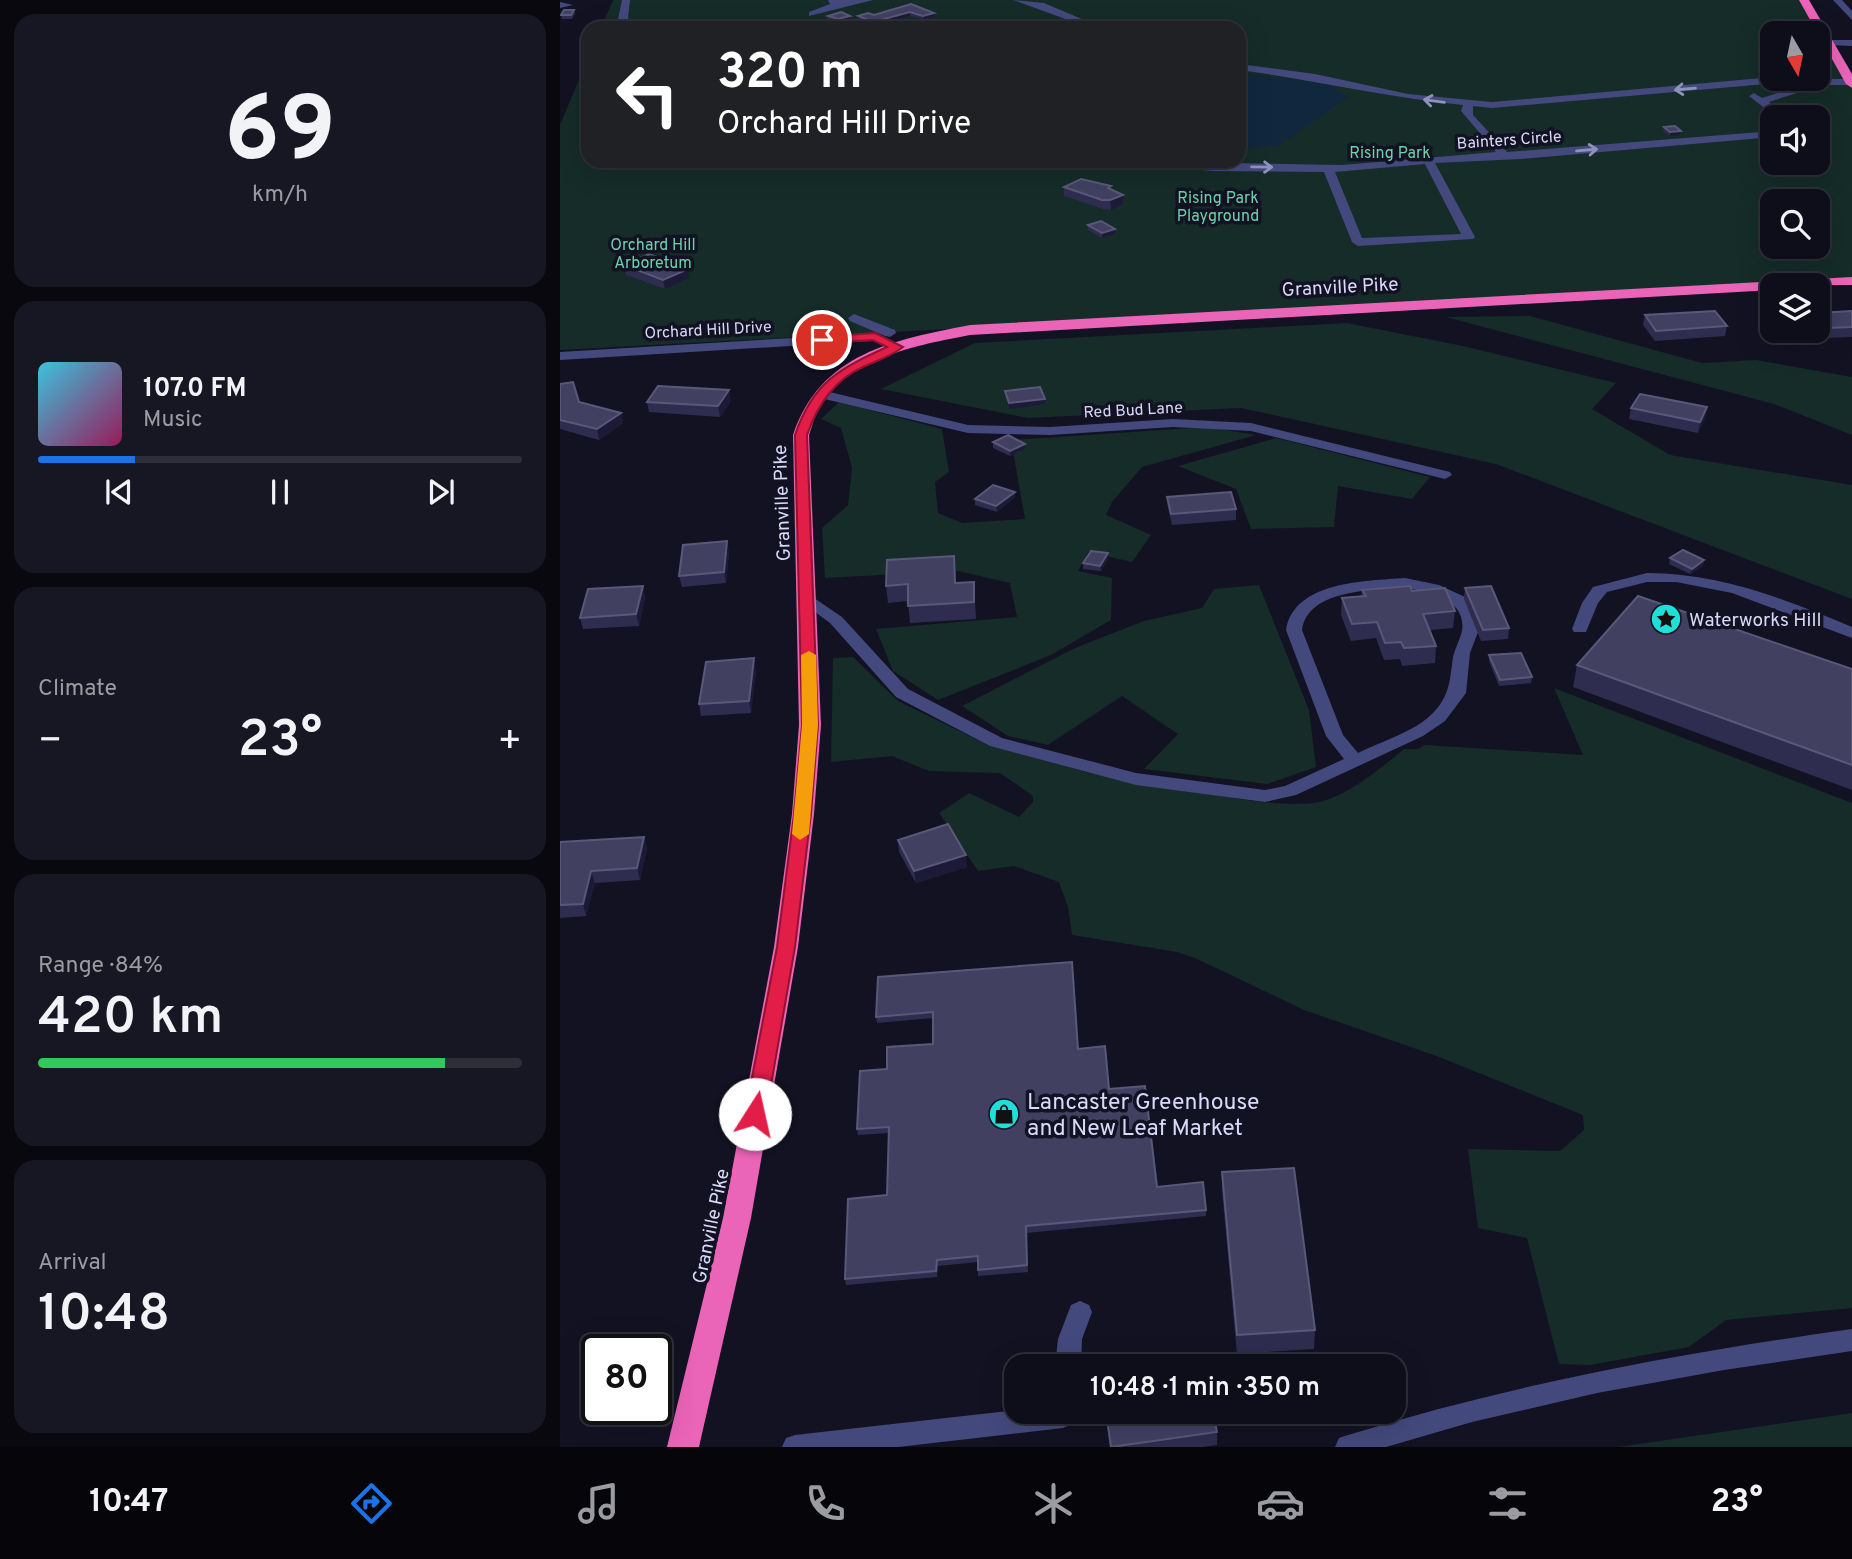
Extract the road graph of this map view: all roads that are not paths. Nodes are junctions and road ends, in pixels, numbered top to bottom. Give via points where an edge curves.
1 (626, 0) edge
2 (870, 0) edge
3 (1017, 0) edge
4 (1804, 0) edge
5 (1837, 0) edge
6 (836, 2) edge
7 (812, 14) dead end
8 (1852, 17) edge
9 (625, 21) edge
10 (1081, 21) edge
11 (1816, 21) edge
12 (1830, 43) edge
13 (1852, 43) edge
14 (1830, 45) edge
15 (1246, 66) edge
16 (1844, 69) junction
17 (1830, 72) edge
18 (1760, 82) edge
19 (1851, 83) edge
20 (1735, 85) junction
21 (1762, 102) junction
22 (1468, 105) junction
23 (1766, 105) edge
24 (1760, 135) edge
25 (1504, 155) junction
26 (1429, 160) junction
27 (1246, 166) edge
28 (1329, 168) junction
29 (1852, 281) edge
30 (1830, 282) edge
31 (1760, 287) edge
32 (855, 318) dead end
33 (903, 345) junction
34 (560, 356) edge
35 (821, 394) junction
36 (1445, 475) dead end
37 (808, 601) junction
38 (1580, 629) dead end
39 (1852, 633) edge
40 (1354, 761) junction
41 (1080, 1312) dead end
42 (1852, 1340) edge
43 (1069, 1354) edge
44 (1004, 1423) edge
45 (683, 1447) edge
46 (795, 1447) edge
47 (1348, 1447) edge

1 - 9 street
2 - 6 street
3 - 10 street
4 - 11 highway
5 - 8 street
6 - 7 street
12 - 13 street
14 - 16 highway
22 -> 15 street, Bainters Circle
16 - 17 street
16 - 19 highway
18 - 20 street, Bainters Circle
19 - 21 street via 1821,82
20 - 21 street
20 -> 22 street, Bainters Circle
21 - 23 street
22 - 25 street via 1468,116
25 -> 24 street, Bainters Circle
25 - 26 street, Bainters Circle
26 - 28 street, Bainters Circle
26 - 28 street via 1469,237 1358,242
27 -> 28 street, Bainters Circle
29 - 30 highway
31 - 33 highway, Granville Pike via 997,328
32 - 33 street
33 - 34 street, Orchard Hill Drive via 875,337
33 - 35 highway, Granville Pike via 850,368
35 - 36 street, Red Bud Lane via 968,429 1050,431 1173,423 1251,428
35 - 37 highway, Granville Pike via 801,435
37 - 40 street via 832,614 901,693 996,742 1136,779 1265,796 1290,791
37 - 45 highway, Granville Pike via 810,725 786,947 737,1218
38 - 39 street via 1601,588 1661,577 1742,591
40 - 40 street via 1335,736 1294,630 1296,617 1332,592 1375,585 1433,588 1459,600 1470,617 1457,693 1439,717 1417,732
41 - 43 street
42 - 47 street via 1724,1357 1569,1387 1433,1419
44 - 46 street

